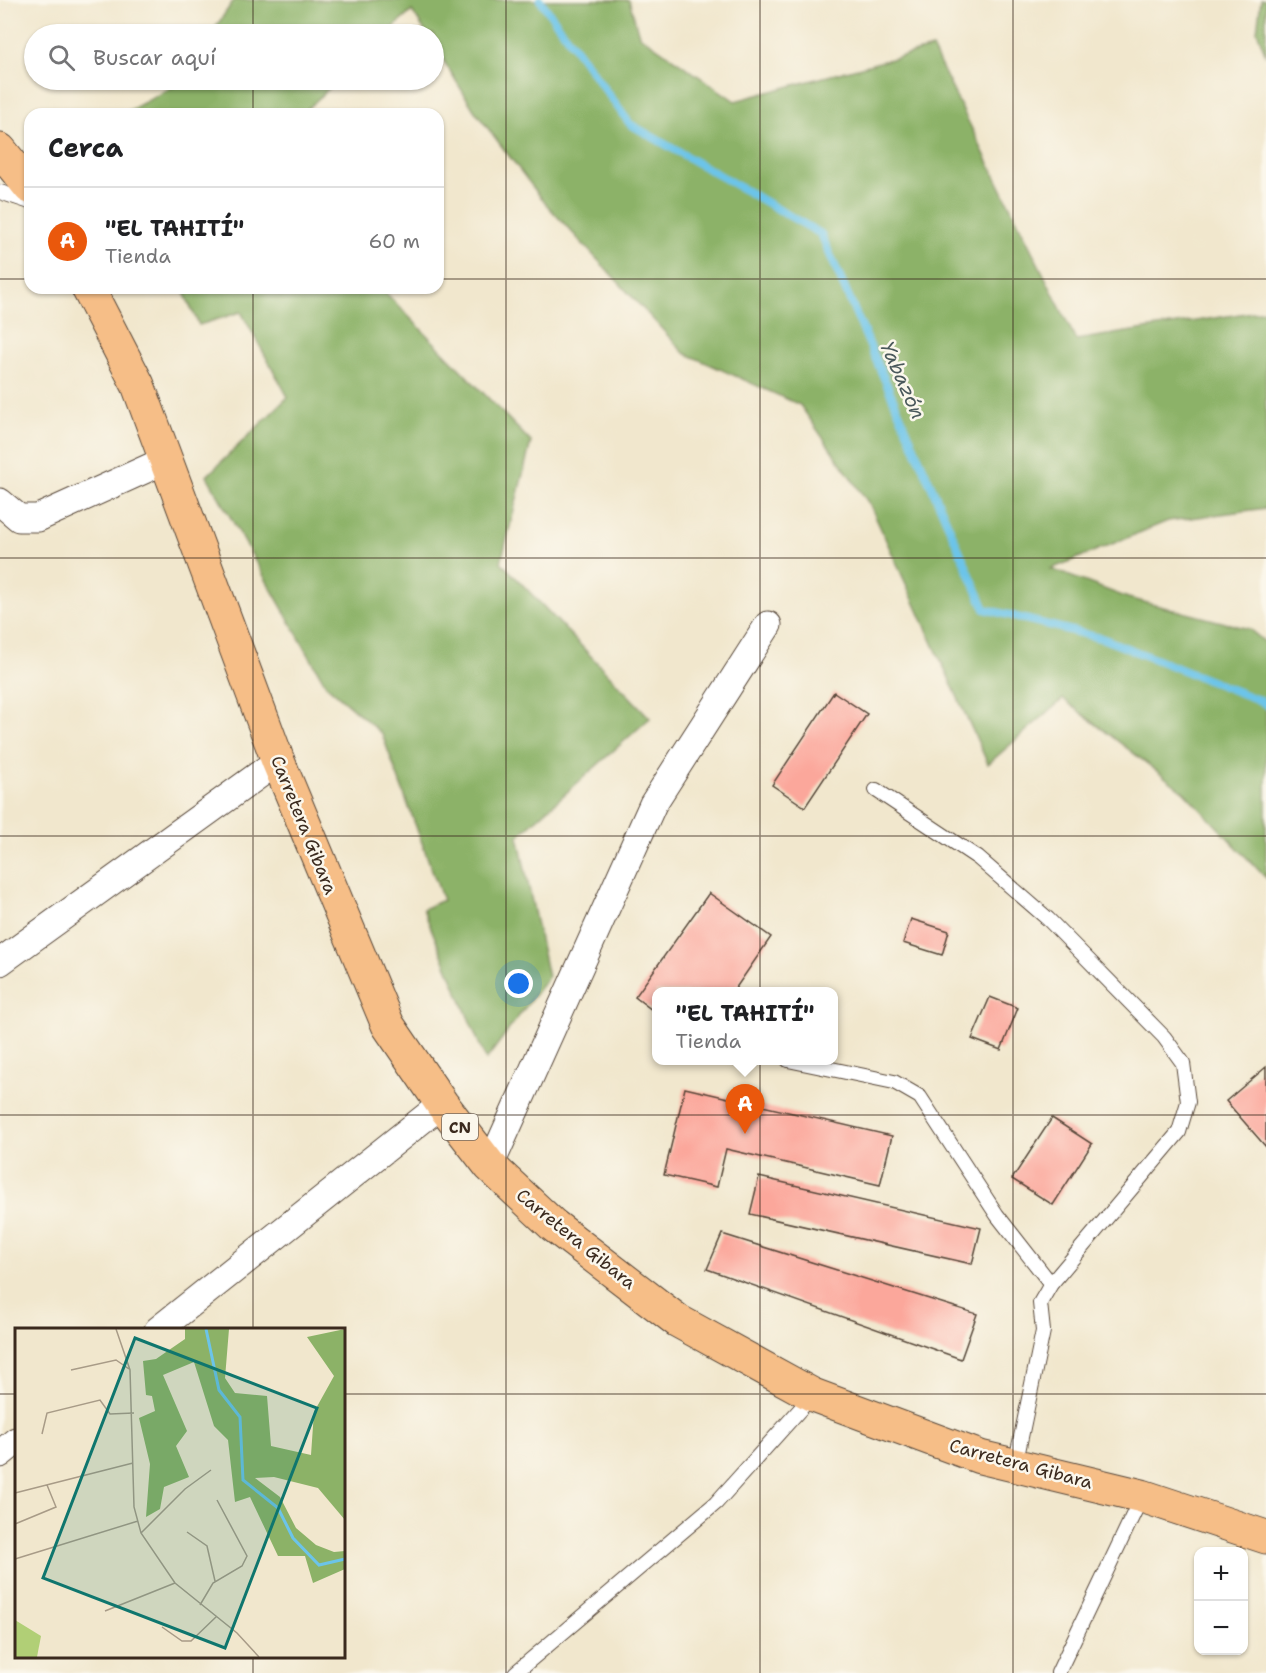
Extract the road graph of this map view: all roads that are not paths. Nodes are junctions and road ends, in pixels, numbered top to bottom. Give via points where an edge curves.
1 (0, 150) edge
2 (24, 180) edge
3 (0, 192) edge
4 (24, 200) edge
5 (91, 294) edge
6 (166, 460) junction
7 (0, 502) edge
8 (768, 625) dead end
9 (278, 761) junction
10 (876, 790) dead end
11 (0, 962) edge
12 (812, 1065) edge
13 (442, 1104) junction
14 (490, 1166) junction
15 (1051, 1284) junction
16 (159, 1328) edge
17 (813, 1395) junction
18 (15, 1442) edge
19 (0, 1454) edge
20 (1015, 1466) junction
21 (1143, 1496) junction
22 (1266, 1537) edge
23 (515, 1673) edge
24 (1058, 1673) edge

1 - 2 main road
3 - 4 lane
5 - 6 main road, Carretera Gibara / CN via 138,385
6 - 7 street via 38,518 19,518
6 - 9 main road, Carretera Gibara / CN
8 - 14 street via 653,804
9 - 11 street
9 - 13 main road, Carretera Gibara / CN via 388,1025
10 - 15 lane via 978,858 1048,919 1164,1037 1183,1063 1188,1102 1179,1132
12 - 15 lane via 894,1082 920,1097 997,1215
13 - 14 main road, Carretera Gibara / CN
13 - 16 street
14 - 17 main road, Carretera Gibara / CN via 553,1225 678,1321
15 - 20 lane via 1040,1303 1043,1331
17 - 20 main road, Carretera Gibara / CN via 980,1457
17 - 23 lane via 716,1503
18 - 19 street
20 - 21 main road, Carretera Gibara / CN
21 - 22 main road, Carretera Gibara / CN
21 - 24 lane

